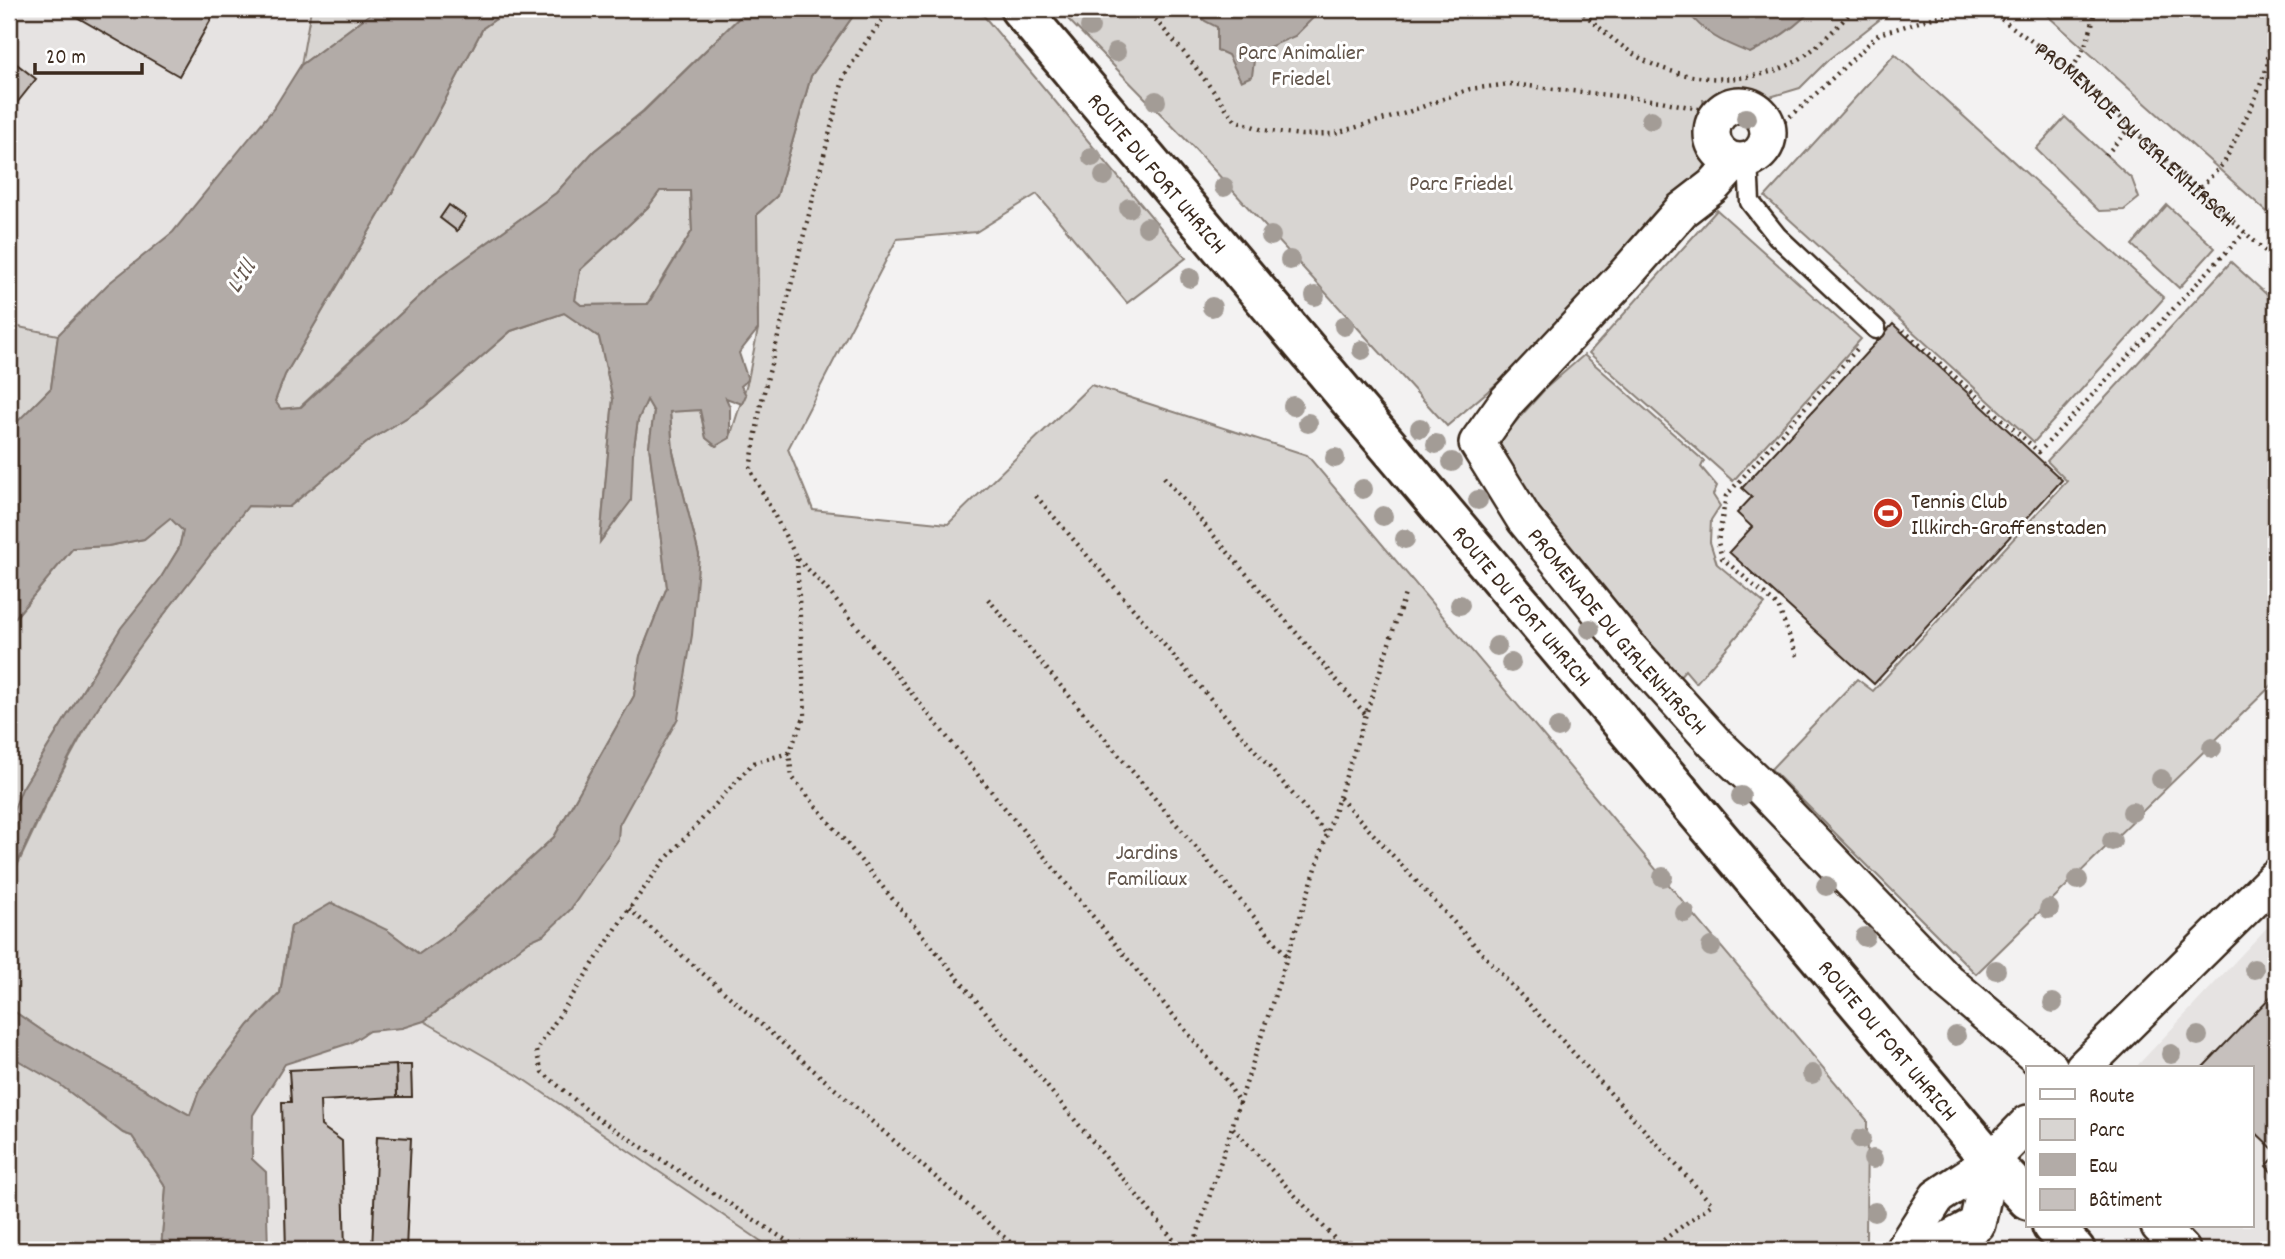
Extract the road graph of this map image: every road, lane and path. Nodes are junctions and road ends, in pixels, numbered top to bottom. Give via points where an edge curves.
1 (890, 9) edge
2 (1020, 9) edge
3 (1146, 9) edge
4 (1579, 9) edge
5 (1854, 9) edge
6 (1955, 9) edge
7 (2095, 9) edge
8 (2274, 9) edge
9 (1990, 11) dead end
10 (2071, 69) junction
11 (1717, 117) junction
12 (2130, 127) junction
13 (1769, 134) junction
14 (2106, 155) dead end
15 (1741, 161) junction
16 (2201, 187) dead end
17 (2245, 232) junction
18 (2276, 261) edge
19 (1876, 329) junction
20 (1164, 477) dead end
21 (1036, 496) dead end
22 (797, 558) junction
23 (1406, 592) dead end
24 (988, 599) dead end
25 (1797, 656) dead end
26 (1366, 715) junction
27 (789, 752) junction
28 (1339, 797) junction
29 (1327, 835) junction
30 (2276, 877) edge
31 (629, 909) junction
32 (1287, 956) junction
33 (2048, 1066) edge
34 (2085, 1066) edge
35 (1240, 1104) junction
36 (2026, 1125) edge
37 (1232, 1127) junction
38 (1992, 1161) junction
39 (2026, 1198) edge
40 (2054, 1228) edge
41 (2161, 1228) edge
42 (801, 1250) edge
43 (1019, 1250) edge
44 (1182, 1250) edge
45 (1192, 1250) edge
46 (1345, 1250) edge
47 (1650, 1250) edge
48 (1903, 1250) edge
49 (1929, 1250) edge
50 (2075, 1250) edge
51 (2182, 1250) edge

1 - 22 path via 845,76 761,404 750,469
2 - 38 main road, ROUTE DU FORT UHRICH
3 - 11 path via 1236,120 1263,130 1332,134 1469,89 1510,84 1661,101
4 - 5 path via 1656,66 1713,78 1756,77 1791,65
6 - 13 path via 1879,34
7 - 10 path via 2092,29
8 - 16 path via 2267,67 2255,99 2224,163
9 - 10 path, PROMENADE DU GIRLENHIRSCH
10 - 12 path, PROMENADE DU GIRLENHIRSCH
11 - 13 street via 1726,108 1749,107 1766,122
11 - 15 street via 1712,127 1716,149 1724,158
12 - 14 path
12 - 17 path, PROMENADE DU GIRLENHIRSCH
13 - 15 street, PROMENADE DU GIRLENHIRSCH via 1758,155
15 - 19 lane via 1750,202 1777,236
15 - 33 street, PROMENADE DU GIRLENHIRSCH via 1682,210 1507,401 1477,443 1524,519 1714,743 1948,982
17 - 18 path, PROMENADE DU GIRLENHIRSCH
17 - 19 path via 2039,452 1888,317
19 - 25 path via 1726,496 1718,542 1723,558 1777,606
20 - 26 path
21 - 29 path
22 - 27 path via 805,715
22 - 35 path via 1209,1059
23 - 26 path
24 - 32 path
26 - 28 path
27 - 31 path via 753,763 664,862
27 - 44 path via 792,777
28 - 29 path
28 - 47 path via 1712,1204
29 - 32 path
30 - 34 street
31 - 42 path via 536,1051 542,1072 594,1116
31 - 43 path
32 - 35 path
35 - 37 path
36 - 38 street
37 - 45 path
37 - 46 path
38 - 39 main road, ROUTE DU FORT UHRICH
38 - 48 street via 1937,1197
38 - 49 street via 1977,1224
40 - 50 main road
41 - 51 street

